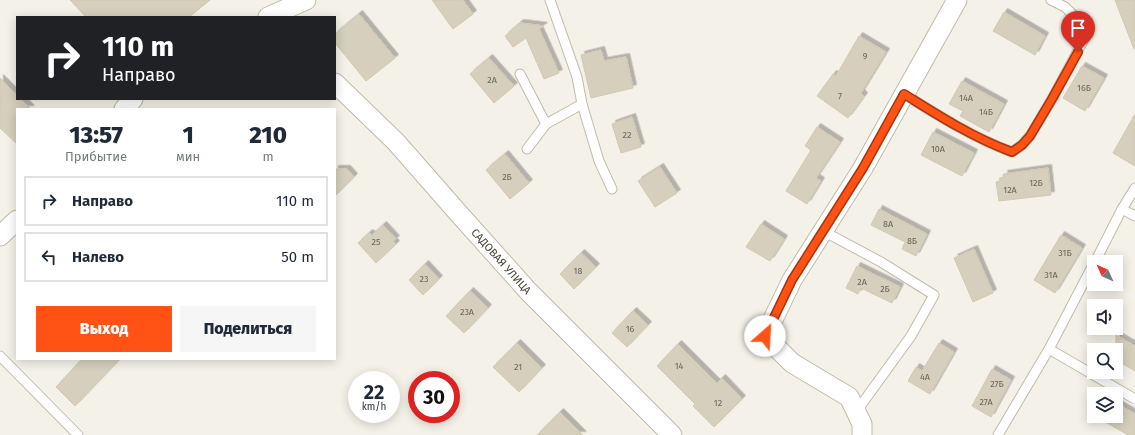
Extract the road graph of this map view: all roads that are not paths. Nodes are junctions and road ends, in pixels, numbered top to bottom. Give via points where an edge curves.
1 (550, 0) edge
2 (957, 0) edge
3 (1051, 0) edge
4 (303, 1) edge
5 (273, 16) edge
6 (520, 74) dead end
7 (336, 84) edge
8 (904, 94) junction
9 (582, 104) junction
10 (546, 124) junction
11 (527, 149) dead end
12 (1135, 188) edge
13 (612, 189) dead end
14 (1122, 209) junction
15 (1135, 216) edge
16 (10, 223) edge
17 (823, 231) junction
18 (0, 236) edge
19 (1098, 255) edge
20 (1087, 276) edge
21 (1050, 349) junction
22 (0, 356) edge
23 (1135, 399) edge
24 (856, 412) junction
25 (78, 435) edge
26 (672, 435) edge
27 (862, 435) edge
28 (998, 435) edge

1 - 9 lane via 577,77
2 - 8 street
3 - 8 lane via 1065,7 1089,30 1030,136 1012,152 952,124
4 - 5 street
6 - 10 lane
7 - 26 street, САДОВАЯ УЛИЦА via 396,142 529,292
8 - 17 street via 863,168
9 - 10 lane
9 - 13 lane via 599,161
10 - 11 lane
12 - 14 lane
14 - 15 lane
14 - 19 lane
16 - 18 street
17 - 24 street via 792,280 765,336 792,363 849,396
17 - 24 lane via 881,262 934,295 911,336
20 - 21 lane
21 - 23 lane
21 - 28 lane
22 - 25 lane
24 - 27 street via 862,424

